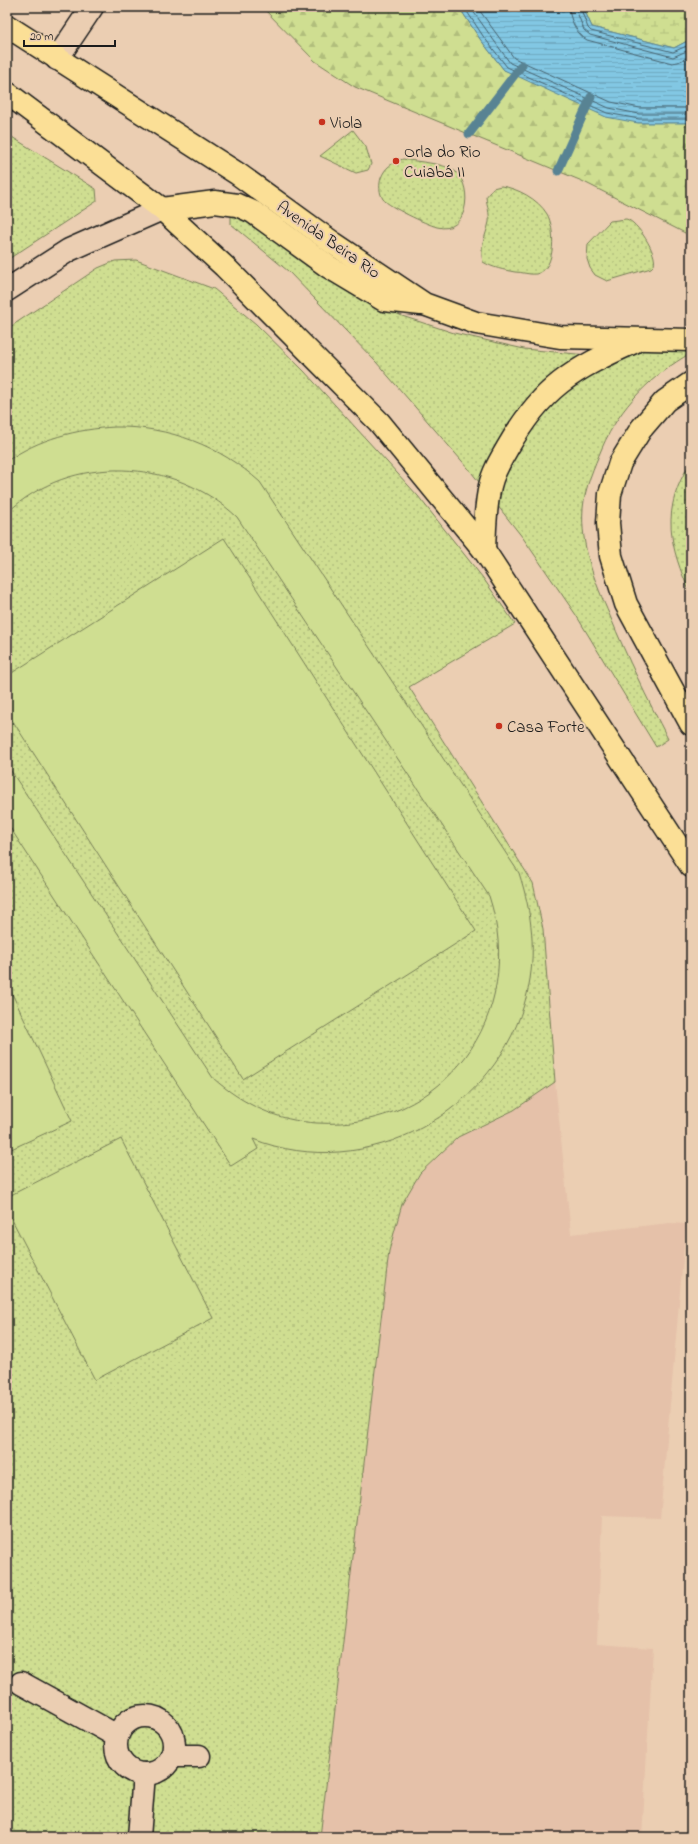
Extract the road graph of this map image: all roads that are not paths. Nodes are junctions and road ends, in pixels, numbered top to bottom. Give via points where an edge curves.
1 (92, 7) edge
2 (7, 26) edge
3 (57, 59) junction
4 (7, 93) edge
5 (162, 209) junction
6 (7, 290) edge
7 (424, 304) junction
8 (638, 340) junction
9 (691, 340) edge
10 (691, 383) edge
11 (484, 550) junction
12 (691, 724) edge
13 (691, 866) edge
14 (21, 1683) dead end
15 (117, 1736) junction
16 (172, 1756) junction
17 (199, 1756) dead end
18 (144, 1774) junction
19 (139, 1837) edge

1 - 3 street
2 - 3 main road, Avenida Beira Rio
3 - 7 main road, Avenida Beira Rio via 238,174 333,243
4 - 5 main road
5 - 6 street via 69,250
5 - 7 main road via 215,202 237,205 253,212 329,267 384,300
5 - 11 main road via 224,266 379,422
7 - 8 main road, Avenida Beira Rio via 476,323 560,337
8 - 9 main road, Avenida Beira Rio
8 - 11 main road via 593,360 570,375 546,394 527,417 490,484
10 - 12 main road via 665,401 641,429 620,463 610,494 608,522 611,556 626,604
11 - 13 main road
14 - 15 street
15 - 16 street via 121,1727 136,1716 155,1717 170,1729 174,1737
15 - 18 street via 117,1756 130,1770
16 - 17 street
16 - 18 street via 160,1770
18 - 19 street

